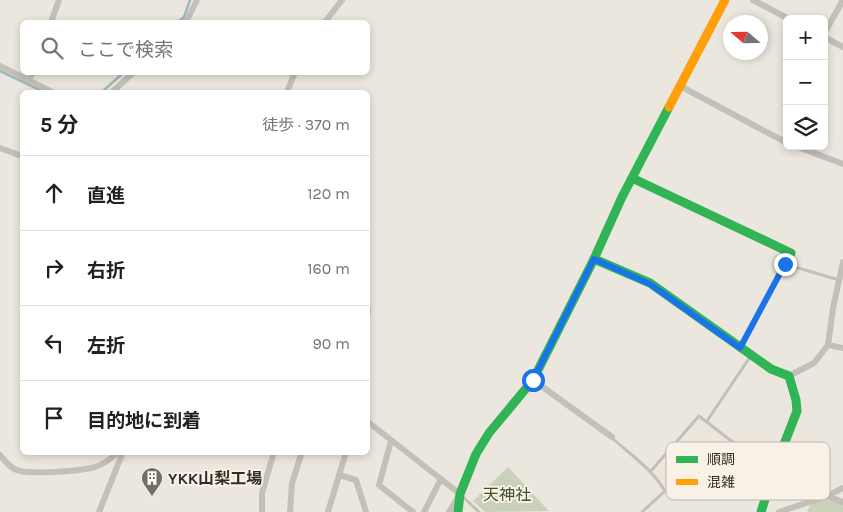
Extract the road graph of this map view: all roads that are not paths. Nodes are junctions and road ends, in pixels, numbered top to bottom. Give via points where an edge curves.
1 (59, 0) edge
2 (197, 0) edge
3 (342, 0) edge
4 (725, 0) edge
5 (753, 0) edge
6 (843, 0) edge
7 (783, 16) edge
8 (51, 20) edge
9 (187, 20) edge
10 (327, 20) edge
11 (828, 28) edge
12 (828, 38) edge
13 (843, 47) edge
14 (0, 66) edge
15 (31, 75) edge
16 (131, 75) edge
17 (294, 75) edge
18 (29, 81) junction
19 (680, 86) junction
20 (48, 90) edge
21 (114, 90) edge
22 (288, 90) edge
23 (783, 141) edge
24 (0, 148) edge
25 (806, 150) edge
26 (20, 155) edge
27 (843, 164) edge
28 (632, 178) junction
29 (790, 253) joint
30 (594, 259) junction
31 (843, 262) edge
32 (785, 264) junction
33 (839, 280) junction
34 (828, 345) junction
35 (740, 348) junction
36 (843, 348) edge
37 (751, 356) junction
38 (789, 376) junction
39 (533, 380) junction
40 (707, 421) junction
41 (370, 424) edge
42 (612, 438) joint
43 (391, 441) junction
44 (676, 442) edge
45 (734, 442) edge
46 (785, 442) edge
47 (666, 454) edge
48 (0, 455) edge
49 (115, 455) edge
50 (122, 455) edge
51 (273, 455) edge
52 (301, 455) edge
53 (345, 455) edge
54 (650, 472) junction
55 (339, 475) junction
56 (442, 479) junction
57 (843, 488) edge
58 (460, 494) junction
59 (830, 494) edge
60 (830, 497) edge
61 (765, 500) edge
62 (815, 500) edge
63 (843, 502) edge
64 (100, 512) edge
65 (262, 512) edge
66 (290, 512) edge
67 (328, 512) edge
68 (366, 512) edge
69 (413, 512) edge
70 (424, 512) edge
71 (449, 512) edge
72 (458, 512) edge
73 (479, 512) edge
74 (642, 512) edge
75 (761, 512) edge
76 (779, 512) edge

1 - 8 street
2 - 9 street
3 - 10 street
4 - 19 street
5 - 7 street
6 - 11 street
12 - 13 street
14 - 18 street
15 - 18 street
16 - 21 street
17 - 22 street
18 - 20 street
19 - 23 street
19 - 28 street
24 - 26 street
25 - 27 street
28 - 29 street
28 - 30 street
29 - 32 lane
30 - 35 street via 650,284
30 - 39 street
31 - 33 street
32 - 33 lane
32 - 35 lane
33 - 34 street
34 - 36 street
34 - 38 street via 814,363
35 - 37 street
37 - 38 street via 770,369
37 - 40 lane
38 - 46 street via 797,411
39 - 42 street
39 - 58 street via 489,433 476,454
40 - 44 lane via 699,416
40 - 45 lane
41 - 43 street
42 - 54 lane
43 - 56 street
43 - 69 street via 378,485
47 - 54 lane
48 - 49 street via 11,467 31,472 95,467
50 - 64 street
51 - 65 street via 262,493
52 - 66 street via 292,483
53 - 55 street
54 - 74 lane via 666,491
55 - 67 street
55 - 68 street via 356,480
56 - 58 street
56 - 70 street
57 - 59 street
58 - 71 street
58 - 72 street
58 - 73 lane
60 - 63 street
61 - 75 street
62 - 76 street

